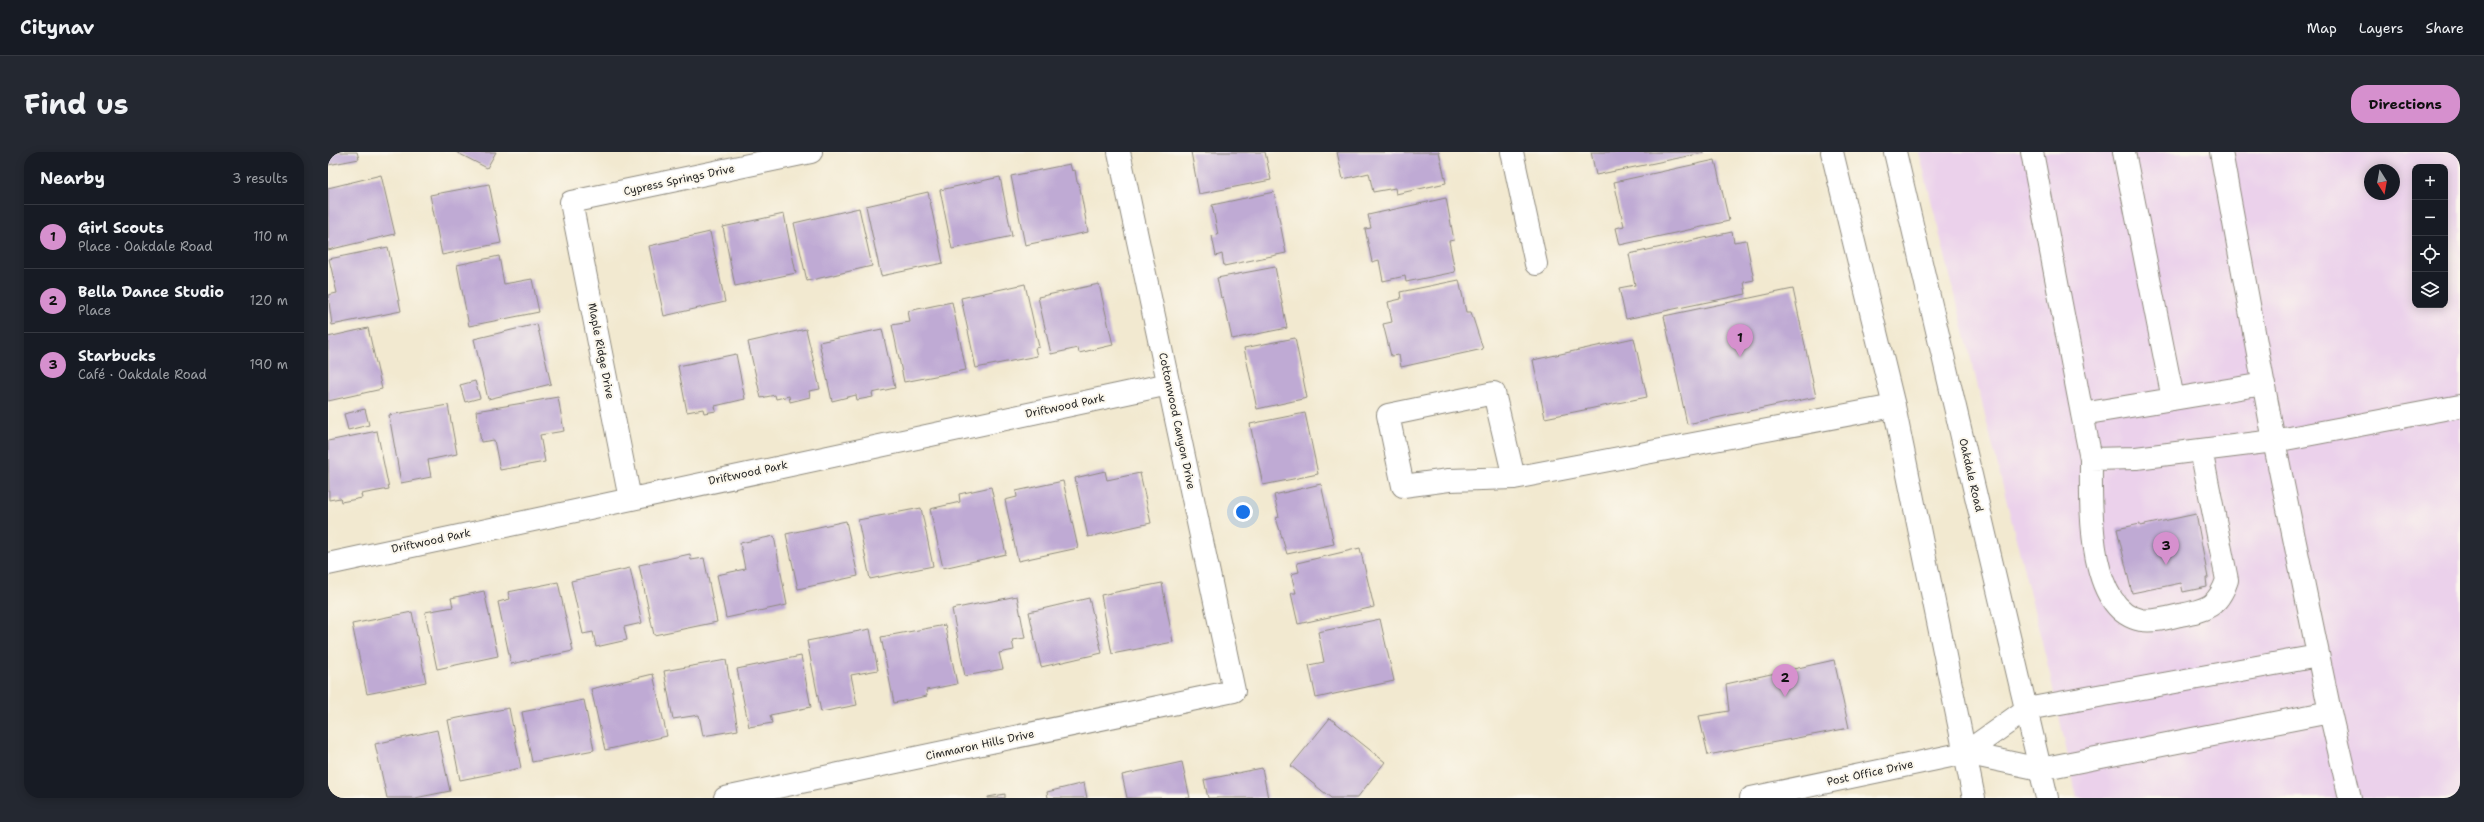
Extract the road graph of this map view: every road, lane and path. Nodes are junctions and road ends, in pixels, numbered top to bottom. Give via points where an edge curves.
1 (811, 152) edge
2 (1119, 152) edge
3 (1512, 152) edge
4 (1832, 152) edge
5 (1895, 152) edge
6 (2032, 152) edge
7 (2124, 152) edge
8 (2221, 152) edge
9 (571, 202) joint
10 (1536, 264) dead end
11 (1169, 384) junction
12 (2264, 384) junction
13 (2173, 399) junction
14 (1894, 406) junction
15 (2460, 406) edge
16 (2082, 414) junction
17 (2274, 441) junction
18 (2201, 450) junction
19 (2091, 460) junction
20 (1514, 478) junction
21 (630, 499) junction
22 (328, 564) edge
23 (2318, 656) junction
24 (1234, 691) joint
25 (2027, 709) junction
26 (2330, 712) junction
27 (1965, 753) junction
28 (2040, 769) junction
29 (754, 795) edge
30 (725, 798) edge
31 (1751, 798) edge
32 (1974, 798) edge
33 (2047, 798) edge
34 (2350, 798) edge

1 - 9 street, Cypress Springs Drive
2 - 11 street, Cottonwood Canyon Drive
3 - 10 street
4 - 14 street
5 - 25 street, Oakdale Road
6 - 16 street
7 - 13 street
8 - 12 street
9 - 21 street, Maple Ridge Drive
11 - 21 street, Driftwood Park
11 - 24 street, Cottonwood Canyon Drive
12 - 13 street
12 - 17 street
13 - 16 street
14 - 20 street
14 - 27 street
15 - 17 street
16 - 19 street
17 - 18 street
17 - 23 street
18 - 19 street via 2136,458
18 - 19 street via 2226,580 2223,590 2212,606 2197,612 2158,620 2141,620 2124,614 2110,599 2096,551 2092,515
20 - 20 street via 1449,480 1403,486 1388,415 1494,393
21 - 22 street, Driftwood Park
23 - 25 street
23 - 26 street
24 - 29 street, Cimmaron Hills Drive
25 - 27 street
25 - 28 street, Oakdale Road
26 - 28 street
26 - 34 street
27 - 28 street
27 - 31 street, Post Office Drive
27 - 32 street
28 - 33 street, Oakdale Road
29 - 30 street, Cimmaron Hills Drive

